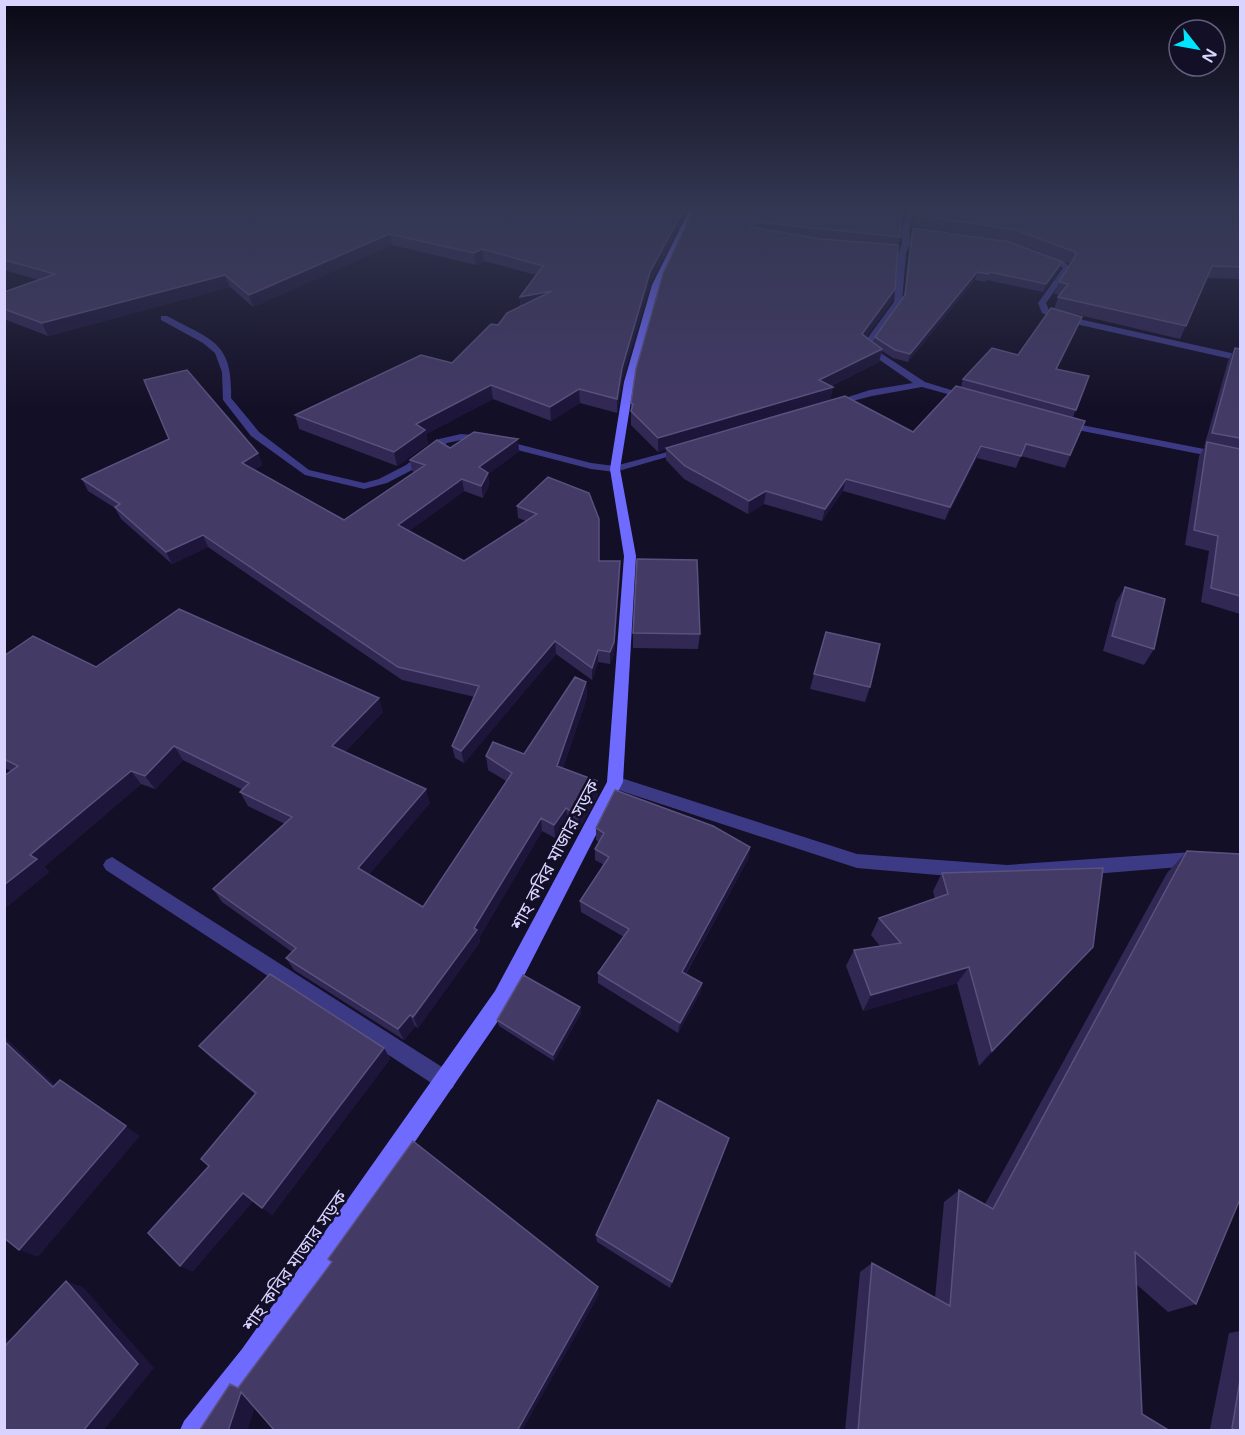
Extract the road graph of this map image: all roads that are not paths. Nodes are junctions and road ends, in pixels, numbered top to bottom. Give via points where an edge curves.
1 (661, 274) edge
2 (900, 274) edge
3 (1063, 274) edge
4 (164, 318) dead end
5 (1240, 358) edge
6 (922, 384) junction
7 (980, 400) edge
8 (818, 410) edge
9 (1049, 420) edge
10 (701, 446) edge
11 (1240, 459) edge
12 (615, 469) junction
13 (615, 782) junction
14 (1240, 861) edge
15 (112, 865) dead end
16 (446, 1081) junction
17 (193, 1431) edge

1 - 12 street, শাহ কবির মাজার সড়ক via 628,382
2 - 6 street via 898,302 865,347
3 - 5 street via 1042,303 1045,311
4 - 12 street via 219,352 227,372 226,398 255,434 305,472 364,486 410,467 443,441 462,437 487,439
6 - 7 street
6 - 8 street via 870,393
9 - 11 street
10 - 12 street
12 - 13 street, শাহ কবির মাজার সড়ক via 630,556
13 - 14 street via 857,861 1007,873 1192,859
13 - 16 street, শাহ কবির মাজার সড়ক via 502,998
15 - 16 street
16 - 17 street, শাহ কবির মাজার সড়ক via 251,1358

